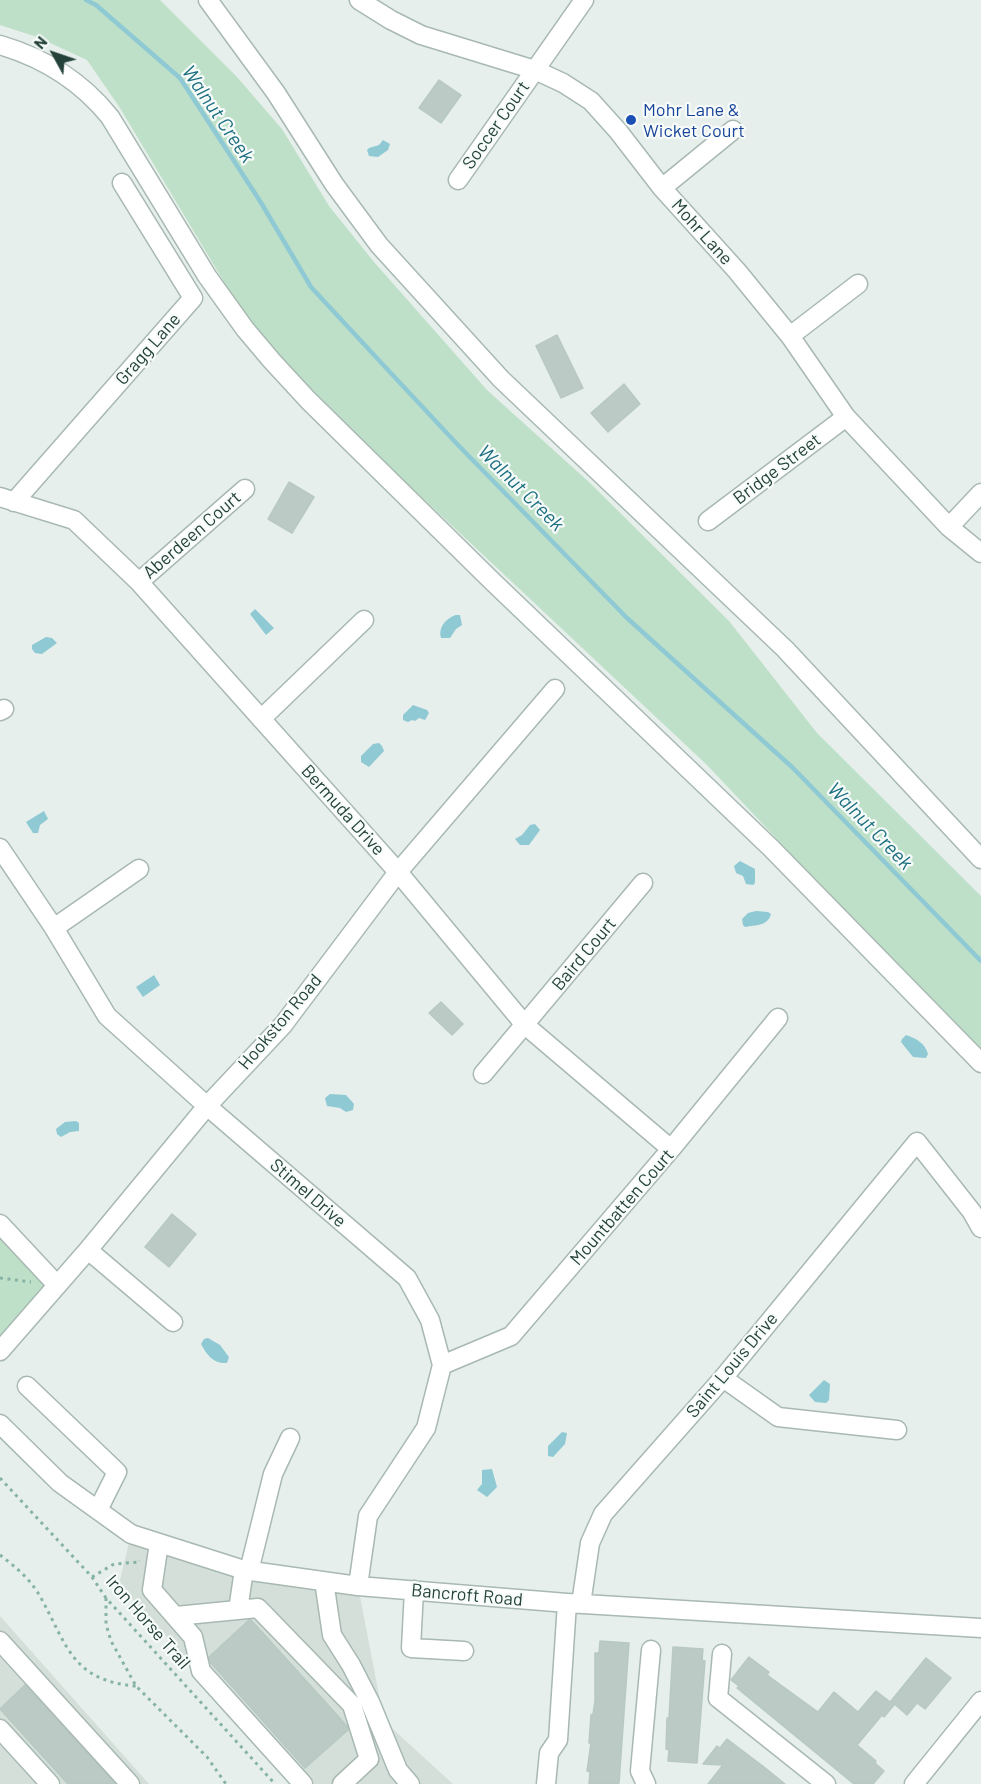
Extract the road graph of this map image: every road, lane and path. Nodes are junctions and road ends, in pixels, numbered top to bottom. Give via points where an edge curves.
1 (208, 0) edge
2 (359, 0) edge
3 (584, 0) edge
4 (0, 45) edge
5 (535, 70) junction
6 (734, 130) dead end
7 (458, 180) dead end
8 (122, 183) dead end
9 (662, 188) junction
10 (858, 284) dead end
11 (790, 336) junction
12 (846, 417) junction
13 (245, 489) dead end
14 (981, 493) edge
15 (7, 499) edge
16 (708, 521) dead end
17 (949, 527) junction
18 (981, 553) edge
19 (139, 582) junction
20 (364, 620) dead end
21 (555, 688) dead end
22 (261, 719) junction
23 (0, 848) edge
24 (981, 859) edge
25 (139, 869) dead end
26 (398, 872) junction
27 (643, 883) dead end
28 (54, 928) junction
29 (778, 1018) dead end
30 (525, 1025) junction
31 (981, 1063) edge
32 (483, 1074) dead end
33 (207, 1106) junction
34 (671, 1149) junction
35 (0, 1224) edge
36 (981, 1228) edge
37 (88, 1250) junction
38 (0, 1278) edge
39 (57, 1286) junction
40 (173, 1322) dead end
41 (0, 1351) edge
42 (442, 1365) junction
43 (723, 1378) junction
44 (27, 1386) dead end
45 (0, 1424) edge
46 (897, 1430) dead end
47 (290, 1438) dead end
48 (0, 1478) edge
49 (98, 1510) junction
50 (152, 1541) junction
51 (0, 1555) edge
52 (247, 1571) junction
53 (92, 1577) junction
54 (324, 1581) junction
55 (358, 1586) junction
56 (414, 1590) junction
57 (106, 1598) junction
58 (574, 1603) junction
59 (238, 1610) junction
60 (176, 1616) junction
61 (981, 1629) edge
62 (0, 1641) edge
63 (651, 1650) dead end
64 (464, 1651) dead end
65 (722, 1654) dead end
66 (136, 1686) junction
67 (981, 1701) edge
68 (0, 1729) edge
69 (50, 1784) edge
70 (130, 1784) edge
71 (226, 1784) edge
72 (274, 1784) edge
73 (303, 1784) edge
74 (342, 1784) edge
75 (410, 1784) edge
76 (546, 1784) edge
77 (646, 1784) edge
78 (826, 1784) edge
79 (914, 1784) edge

1 - 24 street via 378,245 501,379 785,649
2 - 5 street, Mohr Lane via 421,35
3 - 5 street, Soccer Court
4 - 31 street via 49,65 95,99 110,117 207,276 272,361 475,564 771,848
5 - 7 street, Soccer Court
5 - 9 street, Mohr Lane via 591,101
6 - 9 street
8 - 15 street, Gragg Lane via 192,298
9 - 11 street, Mohr Lane
10 - 11 street
11 - 12 street, Mohr Lane
12 - 16 street, Bridge Street
12 - 17 street, Mohr Lane
13 - 19 street, Aberdeen Court
14 - 17 street
15 - 19 street, Bermuda Drive via 74,520
17 - 18 street, Mohr Lane
19 - 22 street, Bermuda Drive
20 - 22 street
21 - 26 street, Hookston Road
22 - 26 street, Bermuda Drive
23 - 28 street, Stimel Drive
25 - 28 street
26 - 30 street, Bermuda Drive
26 - 33 street, Hookston Road via 282,1024
27 - 30 street, Baird Court
28 - 33 street, Stimel Drive via 107,1016
29 - 34 street, Mountbatten Court
30 - 32 street, Baird Court
30 - 34 street, Bermuda Drive
33 - 37 street, Hookston Road
33 - 42 street, Stimel Drive via 407,1278 430,1320
34 - 42 street, Mountbatten Court via 511,1336
35 - 39 street
36 - 43 street, Saint Louis Drive via 917,1142
37 - 39 street, Hookston Road
37 - 40 street
38 - 39 path
39 - 41 street, Hookston Road
42 - 55 street, Stimel Drive via 426,1428 368,1516
43 - 46 street via 778,1417
43 - 58 street, Saint Louis Drive via 603,1514 590,1543
44 - 49 street via 117,1472
45 - 49 street, Bancroft Road via 60,1483
47 - 52 street via 273,1474
48 - 53 path, Iron Horse Trail
49 - 50 street, Bancroft Road via 131,1534
50 - 52 street, Bancroft Road
50 - 53 path via 138,1562 114,1564
50 - 60 street via 152,1590
51 - 66 path via 26,1577 41,1597 63,1644 77,1661 106,1680
52 - 54 street, Bancroft Road
52 - 59 street
53 - 57 path, Iron Horse Trail
54 - 55 street, Bancroft Road
54 - 75 street via 332,1635 370,1702 398,1770
55 - 56 street, Bancroft Road
56 - 58 street, Bancroft Road
56 - 64 street via 411,1648
57 - 66 path via 106,1624 111,1641
57 - 72 path, Iron Horse Trail
58 - 61 street, Bancroft Road
58 - 76 street, Saint Louis Drive via 558,1740 549,1753
59 - 60 street
59 - 74 street via 258,1608 352,1705 369,1759
60 - 73 street via 193,1637 201,1671
62 - 70 street
63 - 77 street via 640,1771
65 - 78 street via 718,1698
66 - 71 path via 207,1758
67 - 79 street
68 - 69 street

